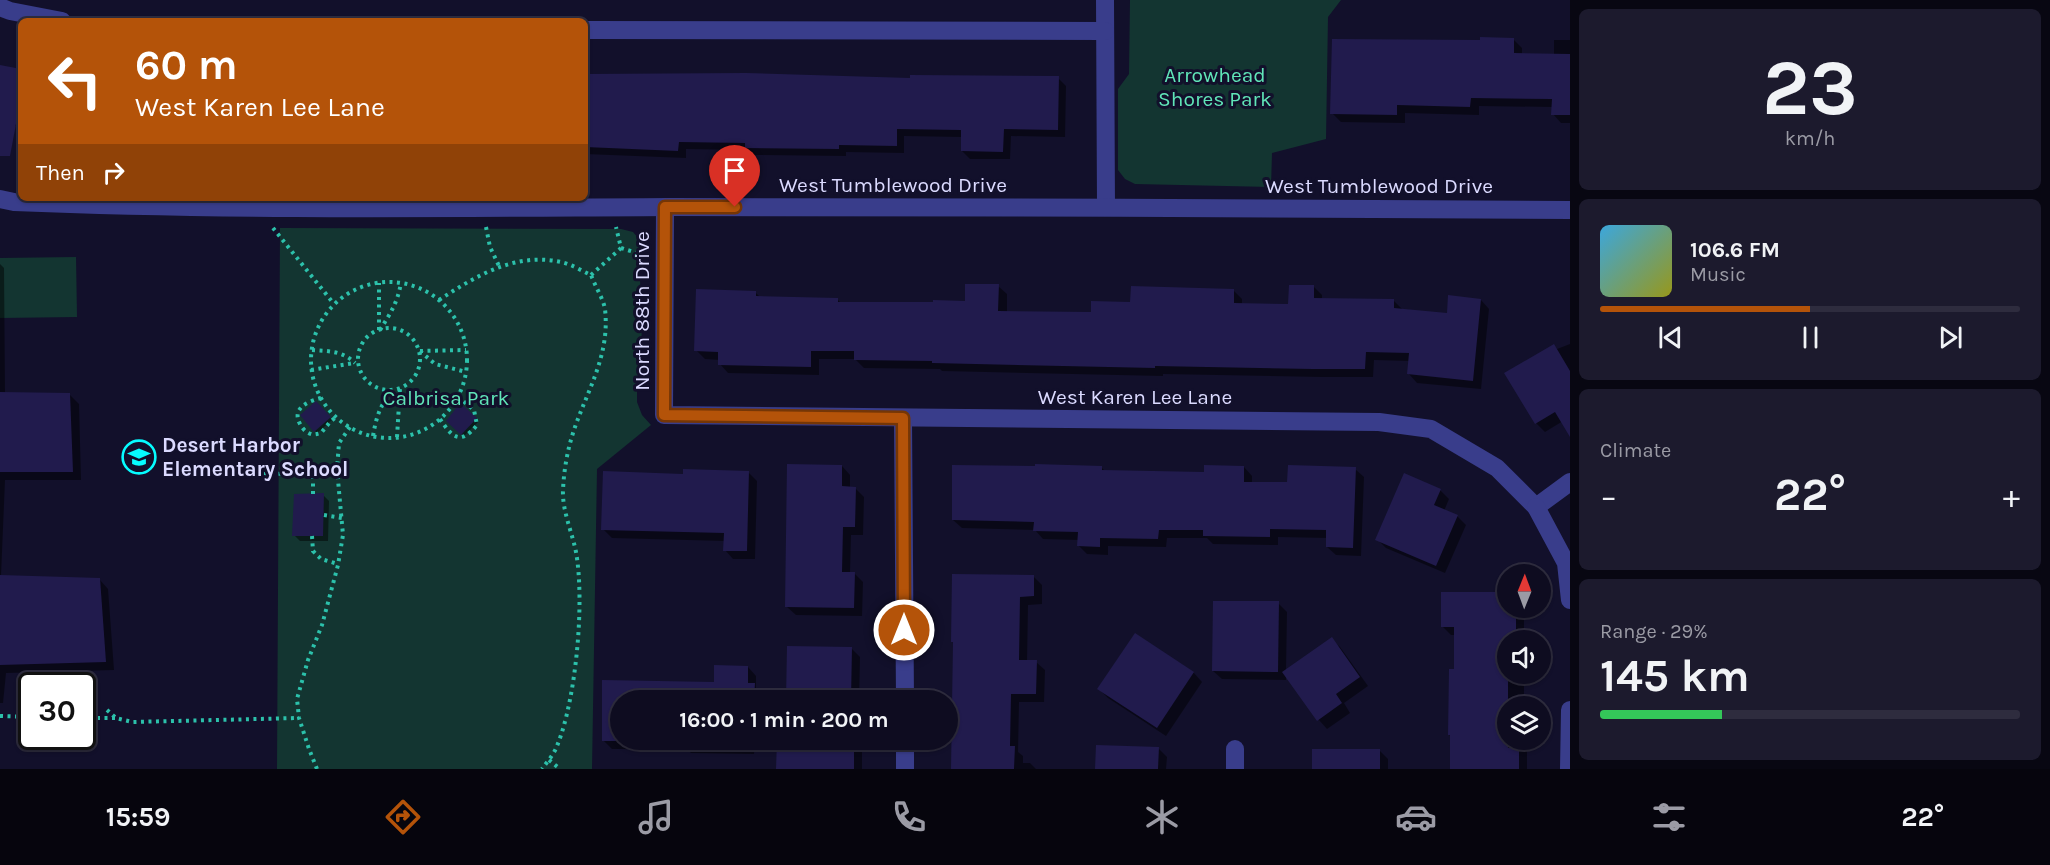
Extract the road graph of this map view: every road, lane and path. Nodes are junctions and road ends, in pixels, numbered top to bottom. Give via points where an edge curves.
1 (1105, 0) edge
2 (8, 6) edge
3 (51, 18) edge
4 (588, 30) edge
5 (1106, 31) junction
6 (0, 199) edge
7 (665, 207) junction
8 (1106, 207) junction
9 (258, 208) junction
10 (614, 208) junction
11 (482, 209) junction
12 (1570, 210) edge
13 (499, 266) junction
14 (591, 275) junction
15 (379, 283) junction
16 (401, 283) junction
17 (439, 300) junction
18 (334, 304) junction
19 (379, 330) junction
20 (311, 350) junction
21 (466, 350) junction
22 (419, 351) junction
23 (357, 363) junction
24 (311, 370) junction
25 (466, 372) junction
26 (399, 388) junction
27 (394, 390) junction
28 (457, 396) junction
29 (321, 398) junction
30 (664, 415) joint
31 (336, 417) junction
32 (903, 418) junction
33 (440, 419) junction
34 (350, 427) junction
35 (373, 436) junction
36 (397, 437) junction
37 (337, 469) junction
38 (313, 473) junction
39 (256, 474) dead end
40 (1570, 482) edge
41 (313, 494) dead end
42 (1536, 507) junction
43 (324, 515) dead end
44 (342, 518) junction
45 (312, 536) dead end
46 (338, 564) junction
47 (1570, 600) edge
48 (905, 690) edge
49 (107, 710) dead end
50 (1570, 710) edge
51 (0, 716) edge
52 (18, 717) edge
53 (96, 718) edge
54 (116, 718) junction
55 (299, 718) junction
56 (1235, 749) dead end
57 (905, 750) edge
58 (549, 760) junction
59 (317, 769) edge
60 (542, 769) edge
61 (560, 769) edge
62 (905, 769) edge
63 (1235, 769) edge
64 (1569, 769) edge

1 - 5 street
2 - 3 street
4 - 5 street
5 - 8 street
6 - 9 street, West Tumblewood Drive via 141,207
7 - 8 street, West Tumblewood Drive
7 - 10 street, West Tumblewood Drive
7 - 30 street, North 88th Drive
8 - 12 street, West Tumblewood Drive
9 - 11 street, West Tumblewood Drive
9 - 18 path
10 - 11 street, West Tumblewood Drive
10 - 14 path via 621,248
11 - 13 path via 490,247
13 - 14 path via 531,260 562,262
13 - 17 path
14 - 58 path via 605,307 603,356 566,458 563,493 576,554 578,634 566,718
15 - 16 path
15 - 18 path via 358,288
15 - 19 path
16 - 17 path via 420,288
16 - 19 path via 391,315
17 - 21 path via 455,318
18 - 20 path via 320,322
19 - 22 path via 398,329 415,341
19 - 23 path via 361,345
20 - 23 path via 339,353
20 - 24 path
21 - 22 path
21 - 25 path
22 - 25 path via 435,364
22 - 26 path via 418,372 412,381
23 - 24 path
23 - 27 path via 375,388
24 - 29 path
25 - 28 path
26 - 27 path
26 - 36 path
27 - 35 path via 376,417
28 - 33 path
28 - 33 path via 474,410 477,425 467,436 458,437
29 - 31 path
29 - 31 path via 304,404 298,411 297,420 303,429 311,434 321,433
30 - 32 street, West Karen Lee Lane
31 - 34 path
32 - 42 street, West Karen Lee Lane via 1318,420 1431,429 1497,468
32 - 48 street
33 - 36 path via 418,432
34 - 35 path
34 - 37 path via 339,443
35 - 36 path
37 - 38 path
37 - 44 path
38 - 39 path
38 - 41 path
40 - 42 street
42 - 47 street, West Karen Lee Lane via 1566,563
43 - 44 path
44 - 46 path
45 - 46 path via 313,551 321,559
46 - 55 path via 297,699
49 - 54 path
50 - 64 street
51 - 52 path
53 - 54 path
54 - 55 path via 132,722
55 - 59 path
56 - 63 street
57 - 62 street
58 - 60 path
58 - 61 path

